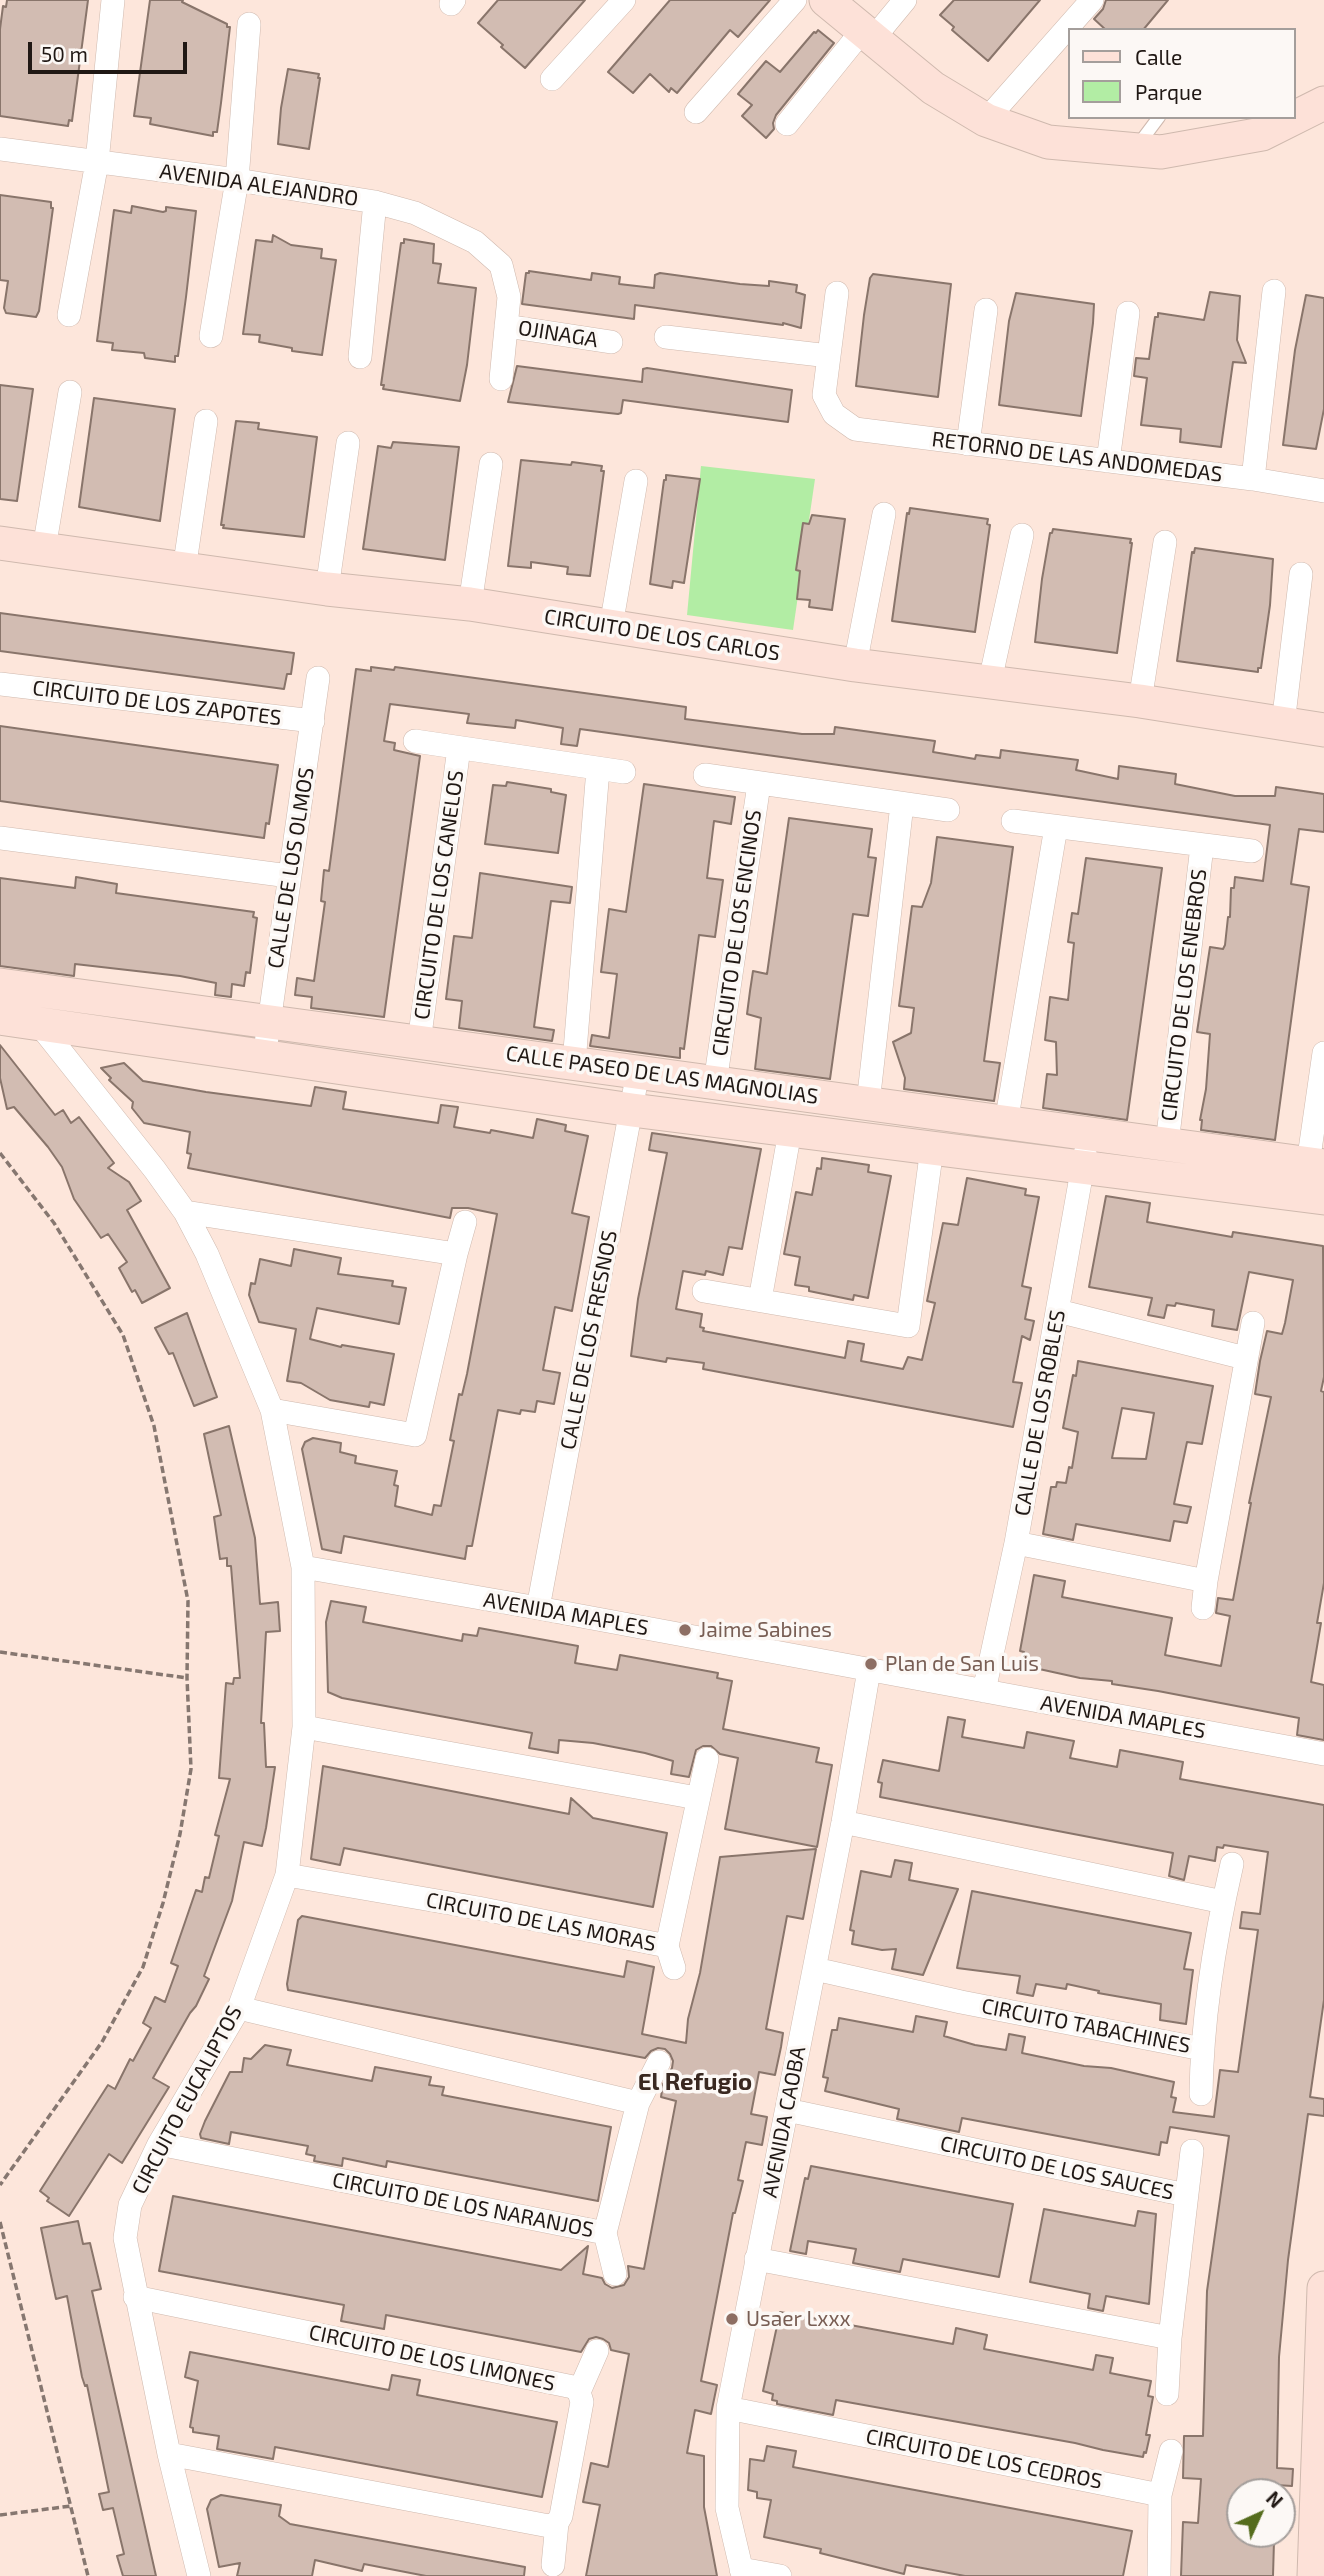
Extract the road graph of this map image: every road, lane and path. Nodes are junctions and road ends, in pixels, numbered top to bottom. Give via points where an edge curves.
1 (113, 0) edge
2 (624, 0) edge
3 (795, 0) edge
4 (826, 0) edge
5 (905, 0) edge
6 (1092, 0) edge
7 (249, 24) dead end
8 (867, 36) junction
9 (552, 79) dead end
10 (1324, 103) edge
11 (696, 112) dead end
12 (1296, 117) edge
13 (1157, 119) edge
14 (1292, 119) edge
15 (986, 120) junction
16 (787, 124) dead end
17 (0, 149) edge
18 (1135, 150) junction
19 (97, 162) junction
20 (237, 180) junction
21 (375, 202) junction
22 (1274, 291) dead end
23 (836, 293) dead end
24 (986, 310) dead end
25 (1128, 313) dead end
26 (69, 315) dead end
27 (506, 326) junction
28 (211, 336) dead end
29 (666, 337) dead end
30 (611, 342) dead end
31 (829, 355) junction
32 (360, 357) dead end
33 (500, 379) dead end
34 (70, 392) dead end
35 (206, 421) dead end
36 (348, 443) dead end
37 (968, 444) junction
38 (1108, 461) junction
39 (491, 464) dead end
40 (1253, 480) junction
41 (636, 481) dead end
42 (1324, 491) edge
43 (884, 514) dead end
44 (1023, 535) dead end
45 (1165, 542) dead end
46 (0, 543) edge
47 (44, 550) junction
48 (184, 569) junction
49 (1301, 574) dead end
50 (327, 589) junction
51 (470, 604) junction
52 (611, 626) junction
53 (855, 665) junction
54 (318, 678) dead end
55 (990, 681) junction
56 (0, 684) edge
57 (1140, 701) junction
58 (313, 721) junction
59 (1283, 724) junction
60 (1324, 730) edge
61 (415, 741) dead end
62 (459, 748) junction
63 (598, 769) junction
64 (624, 772) dead end
65 (705, 775) dead end
66 (759, 784) junction
67 (902, 804) junction
68 (948, 810) dead end
69 (1013, 821) dead end
70 (1056, 827) junction
71 (0, 838) edge
72 (1202, 846) junction
73 (1252, 851) dead end
74 (289, 876) junction
75 (0, 985) edge
76 (0, 1018) edge
77 (268, 1022) junction
78 (38, 1024) junction
79 (419, 1042) junction
80 (1324, 1053) edge
81 (264, 1058) junction
82 (574, 1063) junction
83 (638, 1072) junction
84 (715, 1083) junction
85 (868, 1103) junction
86 (632, 1110) junction
87 (1006, 1122) junction
88 (790, 1131) junction
89 (1167, 1144) junction
90 (932, 1148) junction
91 (1085, 1150) junction
92 (0, 1153) edge
93 (1316, 1165) edge
94 (1324, 1198) edge
95 (185, 1212) junction
96 (465, 1222) dead end
97 (456, 1254) junction
98 (704, 1291) dead end
99 (760, 1300) junction
100 (1058, 1311) junction
101 (1253, 1323) dead end
102 (1245, 1358) junction
103 (272, 1410) junction
104 (1016, 1543) junction
105 (303, 1567) junction
106 (1206, 1581) junction
107 (538, 1608) junction
108 (1203, 1608) dead end
109 (0, 1652) edge
110 (869, 1670) junction
111 (187, 1678) junction
112 (984, 1691) junction
113 (304, 1727) junction
114 (1324, 1754) edge
115 (707, 1759) dead end
116 (697, 1798) junction
117 (843, 1822) junction
118 (1232, 1864) dead end
119 (287, 1875) junction
120 (1223, 1902) junction
121 (815, 1969) junction
122 (239, 2008) junction
123 (1202, 2049) junction
124 (659, 2063) dead end
125 (1201, 2094) dead end
126 (638, 2103) junction
127 (787, 2110) junction
128 (159, 2144) junction
129 (1192, 2151) dead end
130 (0, 2185) edge
131 (1186, 2195) junction
132 (0, 2222) edge
133 (605, 2233) junction
134 (756, 2259) junction
135 (615, 2274) dead end
136 (1324, 2288) edge
137 (135, 2297) junction
138 (1170, 2338) junction
139 (597, 2351) dead end
140 (579, 2392) junction
141 (1167, 2393) dead end
142 (728, 2408) junction
143 (1171, 2451) dead end
144 (169, 2454) junction
145 (1160, 2495) junction
146 (71, 2506) junction
147 (0, 2515) edge
148 (557, 2523) junction
149 (553, 2565) dead end
150 (742, 2573) edge
151 (88, 2576) edge
152 (198, 2576) edge
153 (780, 2576) edge
154 (1159, 2576) edge
155 (1314, 2576) edge

1 - 19 street
2 - 9 street
3 - 11 street
4 - 8 street
5 - 8 street
6 - 15 street
7 - 20 street
8 - 15 street via 933,88
8 - 16 street
10 - 12 street
13 - 18 lane
14 - 18 street via 1262,134 1161,152
15 - 18 street via 1048,142
17 - 19 street, AVENIDA ALEJANDRO
19 - 20 street, AVENIDA ALEJANDRO
19 - 26 street
20 - 21 street, AVENIDA ALEJANDRO
20 - 28 street
21 - 27 street, AVENIDA ALEJANDRO via 415,213 475,242 501,265 509,297
21 - 32 street
22 - 40 street
23 - 31 street
24 - 37 street
25 - 38 street
27 - 30 street, OJINAGA
27 - 33 street
29 - 31 street
31 - 37 street, RETORNO DE LAS ANDOMEDAS via 824,395 834,414 855,429
34 - 47 street
35 - 48 street
36 - 50 street
37 - 38 street, RETORNO DE LAS ANDOMEDAS
38 - 40 street, RETORNO DE LAS ANDOMEDAS
39 - 51 street
40 - 42 street, RETORNO DE LAS ANDOMEDAS
41 - 52 street
43 - 53 street
44 - 55 street
45 - 57 street
46 - 47 street, CIRCUITO DE LOS CARLOS
47 - 48 street, CIRCUITO DE LOS CARLOS
48 - 50 street, CIRCUITO DE LOS CARLOS
49 - 59 street
50 - 51 street, CIRCUITO DE LOS CARLOS
51 - 52 street, CIRCUITO DE LOS CARLOS
52 - 53 street, CIRCUITO DE LOS CARLOS
53 - 55 street, CIRCUITO DE LOS CARLOS
54 - 58 street, CALLE DE LOS OLMOS
55 - 57 street, CIRCUITO DE LOS CARLOS
56 - 58 street, CIRCUITO DE LOS ZAPOTES
57 - 59 street, CIRCUITO DE LOS CARLOS
58 - 74 street, CALLE DE LOS OLMOS
59 - 60 street, CIRCUITO DE LOS CARLOS
61 - 62 street, CIRCUITO DE LOS CANELOS
62 - 63 street, CIRCUITO DE LOS CANELOS
62 - 79 street, CIRCUITO DE LOS CANELOS
63 - 64 street, CIRCUITO DE LOS CANELOS
63 - 82 street
65 - 66 street, CIRCUITO DE LOS ENCINOS
66 - 67 street, CIRCUITO DE LOS ENCINOS
66 - 84 street, CIRCUITO DE LOS ENCINOS
67 - 68 street, CIRCUITO DE LOS ENCINOS
67 - 85 street
69 - 70 street, CIRCUITO DE LOS ENEBROS
70 - 72 street, CIRCUITO DE LOS ENEBROS
70 - 87 street
71 - 74 street
72 - 73 street, CIRCUITO DE LOS ENEBROS
72 - 89 street, CIRCUITO DE LOS ENEBROS
74 - 77 street, CALLE DE LOS OLMOS
75 - 77 street, CALLE PASEO DE LAS MAGNOLIAS
76 - 78 street, CALLE PASEO DE LAS MAGNOLIAS
77 - 79 street, CALLE PASEO DE LAS MAGNOLIAS
77 - 81 street, CALLE DE LOS OLMOS
78 - 81 street, CALLE PASEO DE LAS MAGNOLIAS
78 - 95 street, CIRCUITO EUCALIPTOS
79 - 82 street, CALLE PASEO DE LAS MAGNOLIAS
80 - 93 street
81 - 86 street, CALLE PASEO DE LAS MAGNOLIAS
82 - 83 street, CALLE PASEO DE LAS MAGNOLIAS
83 - 84 street, CALLE PASEO DE LAS MAGNOLIAS
83 - 86 street, CALLE DE LOS FRESNOS
84 - 85 street, CALLE PASEO DE LAS MAGNOLIAS
85 - 87 street, CALLE PASEO DE LAS MAGNOLIAS
86 - 88 street, CALLE PASEO DE LAS MAGNOLIAS
86 - 107 street, CALLE DE LOS FRESNOS
87 - 91 street, CALLE PASEO DE LAS MAGNOLIAS
88 - 90 street, CALLE PASEO DE LAS MAGNOLIAS
88 - 99 street
89 - 91 street, CALLE PASEO DE LAS MAGNOLIAS
89 - 93 street, CALLE PASEO DE LAS MAGNOLIAS
90 - 91 street, CALLE PASEO DE LAS MAGNOLIAS
90 - 99 street via 908,1326
91 - 94 street, CALLE PASEO DE LAS MAGNOLIAS
91 - 100 street, CALLE DE LOS ROBLES
92 - 111 path via 54,1223 123,1335 155,1426 188,1601
95 - 97 street
95 - 103 street, CIRCUITO EUCALIPTOS
96 - 97 street
97 - 103 street via 415,1435
98 - 99 street
100 - 102 street
100 - 104 street, CALLE DE LOS ROBLES
101 - 102 street
102 - 106 street
103 - 105 street, CIRCUITO EUCALIPTOS
104 - 106 street
104 - 112 street, CALLE DE LOS ROBLES
105 - 107 street, AVENIDA MAPLES
105 - 113 street, CIRCUITO EUCALIPTOS
106 - 108 street
107 - 110 street, AVENIDA MAPLES
109 - 111 path
110 - 112 street, AVENIDA MAPLES
110 - 117 street, AVENIDA CAOBA
111 - 130 path via 191,1769 180,1834 143,1967 102,2042
112 - 114 street, AVENIDA MAPLES
113 - 116 street
113 - 119 street, CIRCUITO EUCALIPTOS
115 - 116 street, CIRCUITO DE LAS MORAS
116 - 119 street, CIRCUITO DE LAS MORAS via 671,1957 478,1908
117 - 120 street
117 - 121 street, AVENIDA CAOBA
118 - 120 street, CIRCUITO TABACHINES
119 - 122 street, CIRCUITO EUCALIPTOS
120 - 123 street, CIRCUITO TABACHINES
121 - 123 street, CIRCUITO TABACHINES
121 - 127 street, AVENIDA CAOBA
122 - 126 street
122 - 128 street, CIRCUITO EUCALIPTOS
123 - 125 street
124 - 126 street, CIRCUITO DE LOS NARANJOS
126 - 133 street, CIRCUITO DE LOS NARANJOS
127 - 131 street, CIRCUITO DE LOS SAUCES
127 - 134 street, AVENIDA CAOBA
128 - 133 street, CIRCUITO DE LOS NARANJOS
128 - 137 street, CIRCUITO EUCALIPTOS via 130,2206 125,2238
129 - 131 street
131 - 138 street, CIRCUITO DE LOS SAUCES
132 - 146 path
133 - 135 street
134 - 138 street
134 - 142 street, AVENIDA CAOBA
136 - 155 street
137 - 140 street, CIRCUITO DE LOS LIMONES via 573,2387
137 - 144 street, CIRCUITO EUCALIPTOS
138 - 141 street, CIRCUITO DE LOS SAUCES
139 - 140 street
140 - 148 street, CIRCUITO DE LOS LIMONES via 582,2402
142 - 145 street, CIRCUITO DE LOS CEDROS
142 - 150 street, AVENIDA CAOBA via 727,2508
143 - 145 street
144 - 148 street via 549,2526
144 - 152 street, CIRCUITO EUCALIPTOS
145 - 154 street
146 - 147 path
146 - 151 path
148 - 149 street, CIRCUITO DE LOS LIMONES
150 - 153 street

